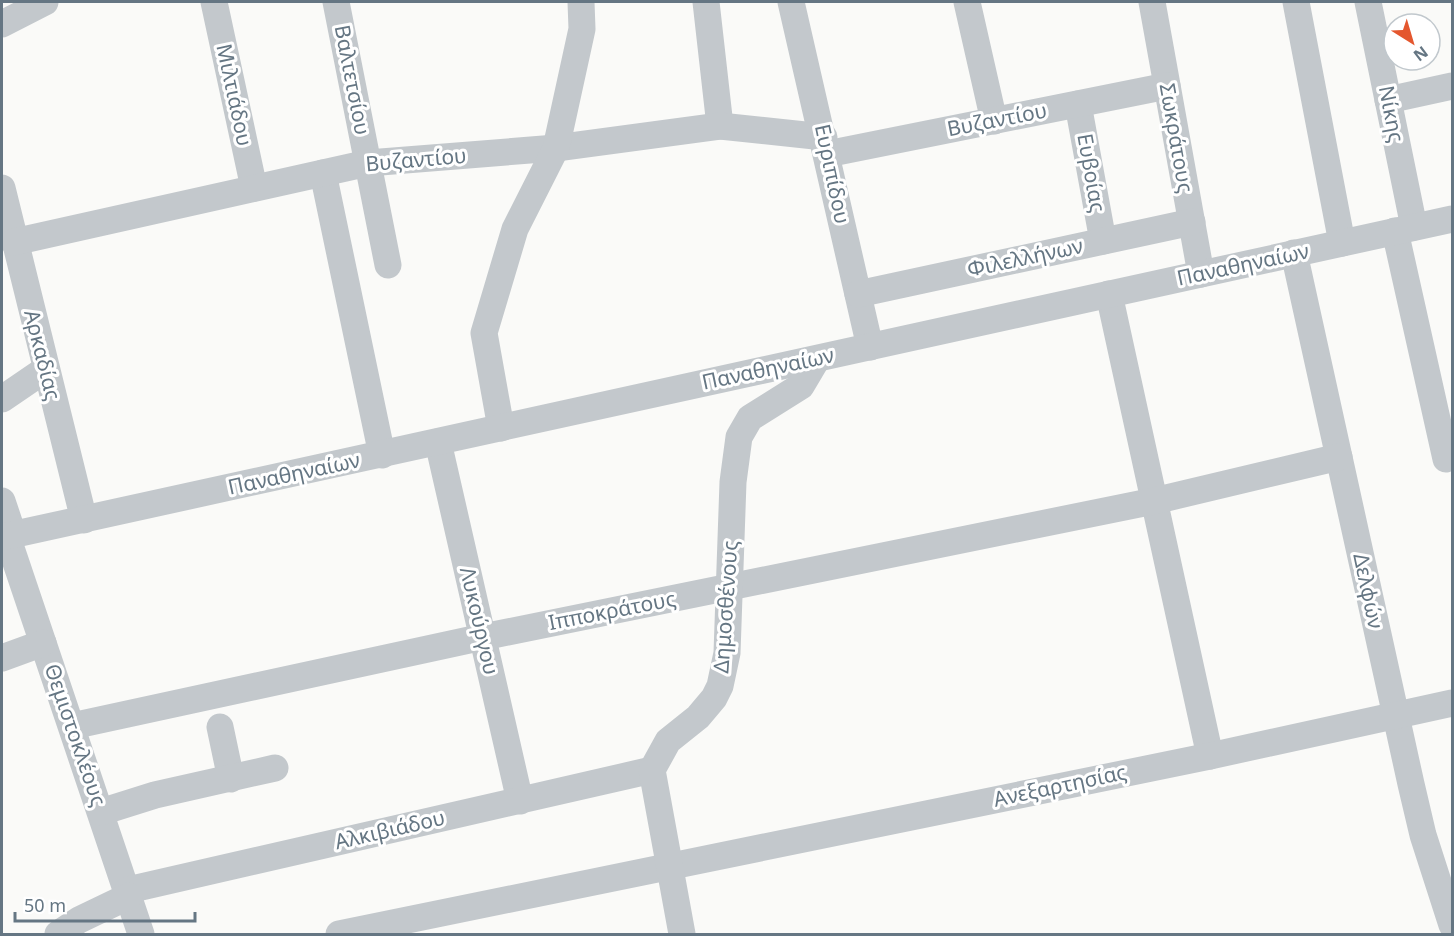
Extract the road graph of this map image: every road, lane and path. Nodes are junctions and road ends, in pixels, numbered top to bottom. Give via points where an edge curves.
1 (45, 2) edge
2 (214, 2) edge
3 (336, 2) edge
4 (581, 2) edge
5 (706, 2) edge
6 (791, 2) edge
7 (967, 2) edge
8 (1152, 2) edge
9 (1296, 2) edge
10 (1368, 2) edge
11 (2, 24) edge
12 (1167, 86) junction
13 (1452, 86) edge
14 (1388, 100) junction
15 (1078, 104) junction
16 (993, 121) junction
17 (720, 126) junction
18 (826, 146) junction
19 (556, 148) junction
20 (368, 163) junction
21 (323, 173) junction
22 (254, 188) junction
23 (2, 199) edge
24 (1452, 219) edge
25 (1192, 222) junction
26 (1405, 229) junction
27 (14, 242) junction
28 (1103, 242) junction
29 (1342, 243) junction
30 (1294, 254) junction
31 (388, 265) dead end
32 (1201, 274) junction
33 (858, 294) junction
34 (1109, 294) junction
35 (870, 347) junction
36 (817, 358) junction
37 (46, 369) junction
38 (2, 399) edge
39 (501, 428) junction
40 (438, 442) junction
41 (382, 455) junction
42 (1339, 456) junction
43 (1446, 459) dead end
44 (2, 501) edge
45 (1154, 501) junction
46 (84, 520) junction
47 (7, 536) edge
48 (730, 587) junction
49 (483, 637) junction
50 (44, 643) junction
51 (2, 658) edge
52 (1452, 703) edge
53 (1395, 716) junction
54 (72, 726) junction
55 (220, 727) dead end
56 (1210, 756) junction
57 (275, 768) dead end
58 (652, 770) junction
59 (231, 779) junction
60 (520, 801) junction
61 (101, 812) junction
62 (668, 867) junction
63 (129, 893) junction
64 (1452, 925) edge
65 (58, 934) edge
66 (141, 934) edge
67 (339, 934) edge
68 (682, 934) edge

1 - 11 street
2 - 22 street, Μιλτιάδου
3 - 20 street, Βαλτετσίου
4 - 19 street via 582,29
5 - 17 street
6 - 18 street, Ευριπίδου
7 - 16 street
8 - 12 street, Σωκράτους
9 - 29 street
10 - 14 street, Νίκης
12 - 15 street, Βυζαντίου
12 - 25 street, Σωκράτους
13 - 14 street
14 - 26 street, Νίκης
15 - 16 street, Βυζαντίου
15 - 28 street, Ευβοίας
16 - 18 street, Βυζαντίου
17 - 18 street, Βυζαντίου
17 - 19 street, Βυζαντίου
18 - 33 street, Ευριπίδου
19 - 20 street, Βυζαντίου
19 - 39 street via 515,229 484,333
20 - 21 street, Βυζαντίου
20 - 31 street, Βαλτετσίου
21 - 22 street, Βυζαντίου
21 - 41 street
22 - 27 street, Βυζαντίου
23 - 27 street, Αρκαδίας
24 - 26 street, Παναθηναίων
25 - 28 street, Φιλελλήνων
25 - 32 street, Σωκράτους
26 - 29 street, Παναθηναίων
26 - 43 street, Νίκης
27 - 37 street, Αρκαδίας
28 - 33 street, Φιλελλήνων
29 - 30 street, Παναθηναίων
30 - 32 street, Παναθηναίων
30 - 42 street, Δελφών
32 - 34 street, Παναθηναίων
33 - 35 street, Ευριπίδου
34 - 35 street, Παναθηναίων
34 - 45 street
35 - 36 street, Παναθηναίων
36 - 39 street, Παναθηναίων
36 - 48 street, Δημοσθένους via 801,386 750,418 738,437
37 - 38 street
37 - 46 street, Αρκαδίας
39 - 40 street, Παναθηναίων
40 - 41 street, Παναθηναίων
40 - 49 street, Λυκούργου
41 - 46 street, Παναθηναίων
42 - 45 street, Ιπποκράτους
42 - 53 street, Δελφών
44 - 47 street, Θεμιστοκλέους
45 - 48 street, Ιπποκράτους
45 - 56 street
46 - 47 street, Παναθηναίων
47 - 50 street, Θεμιστοκλέους
48 - 49 street, Ιπποκράτους
48 - 58 street, Δημοσθένους via 727,655 720,686 703,712 666,744
49 - 54 street, Ιπποκράτους
49 - 60 street, Λυκούργου
50 - 51 street
50 - 54 street, Θεμιστοκλέους
52 - 53 street, Ανεξαρτησίας
53 - 56 street, Ανεξαρτησίας
53 - 64 street, Δελφών via 1423,835
54 - 61 street, Θεμιστοκλέους
55 - 59 street
56 - 62 street, Ανεξαρτησίας
57 - 59 street
58 - 60 street, Αλκιβιάδου
58 - 62 street
59 - 61 street via 155,795
60 - 63 street, Αλκιβιάδου
61 - 63 street, Θεμιστοκλέους
62 - 67 street, Ανεξαρτησίας
62 - 68 street
63 - 65 street, Αλκιβιάδου
63 - 66 street, Θεμιστοκλέους

